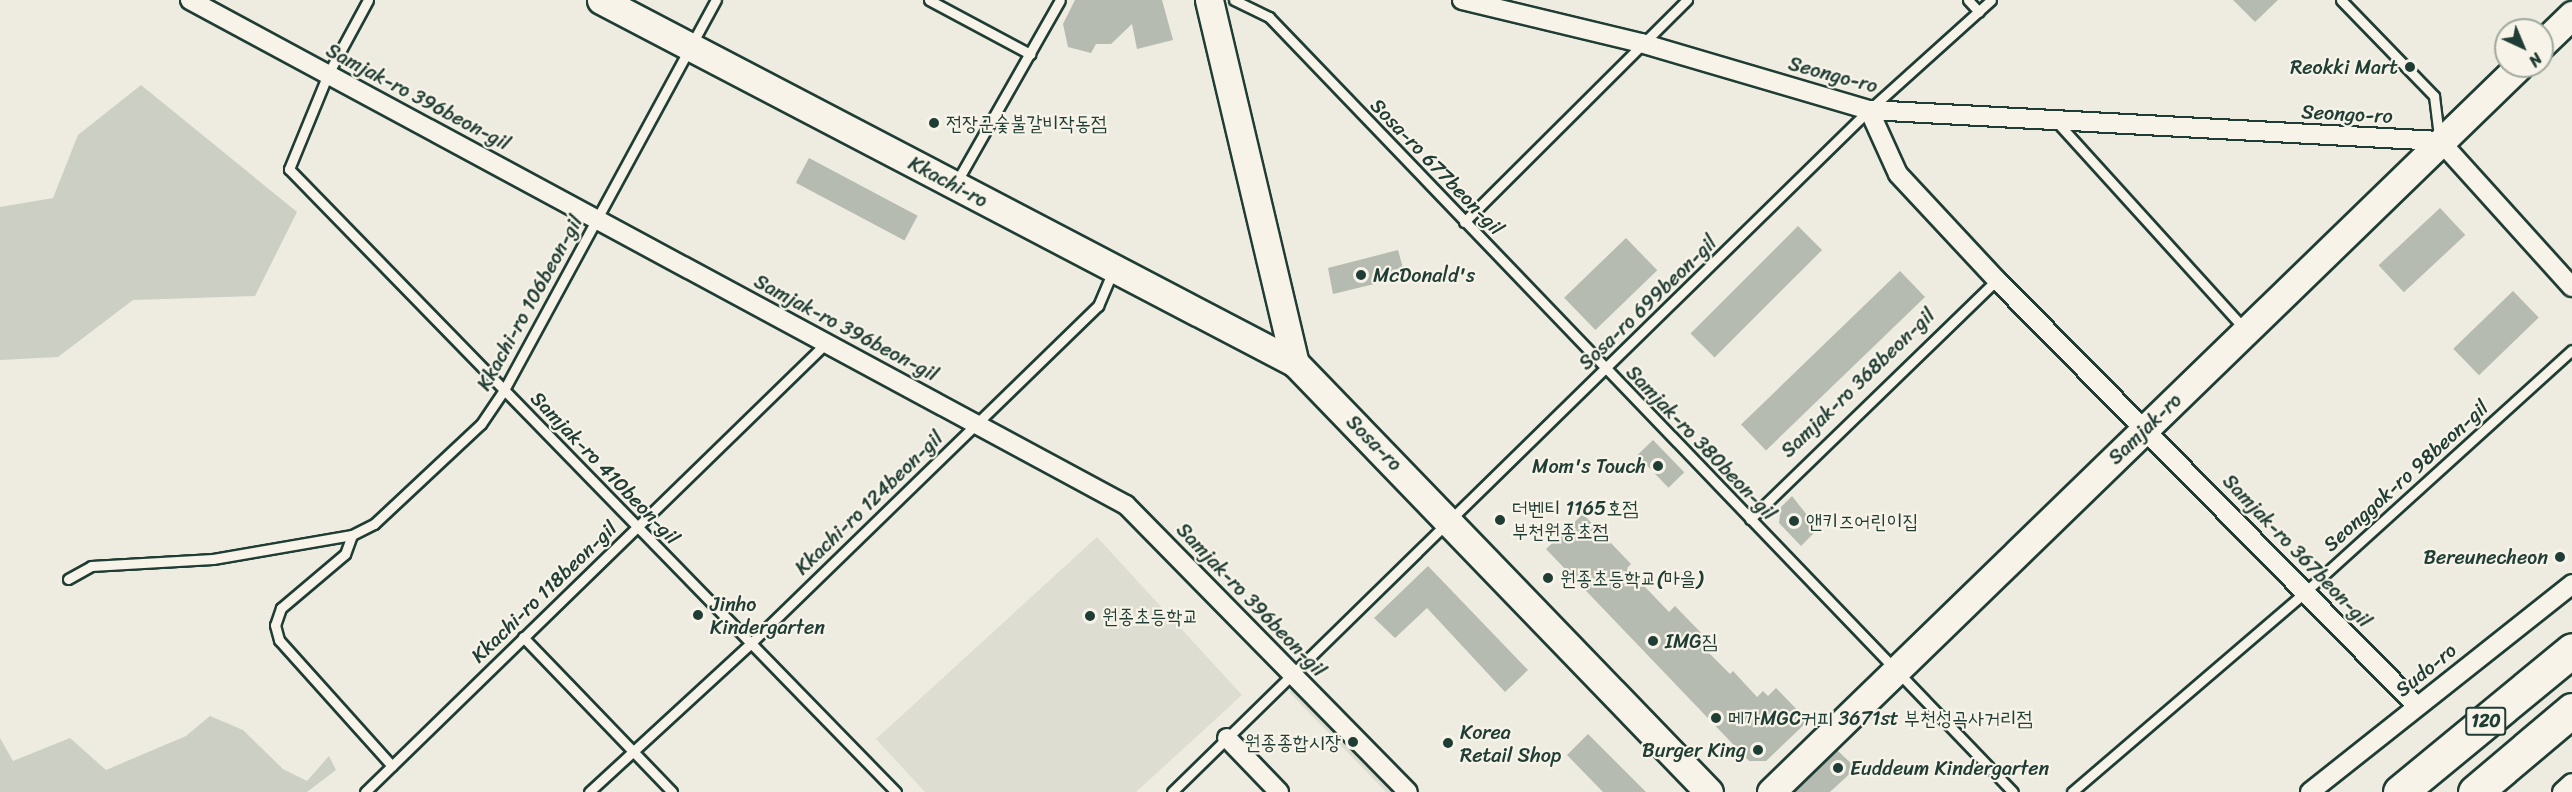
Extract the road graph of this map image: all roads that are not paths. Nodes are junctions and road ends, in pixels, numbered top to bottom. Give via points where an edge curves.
1 (190, 0) edge
2 (368, 0) edge
3 (601, 0) edge
4 (716, 0) edge
5 (929, 0) edge
6 (1060, 0) edge
7 (1209, 0) edge
8 (1234, 0) edge
9 (1462, 0) edge
10 (1687, 0) edge
11 (1968, 0) edge
12 (1991, 0) edge
13 (2341, 0) edge
14 (1508, 6) edge
15 (1979, 12) junction
16 (2572, 15) edge
17 (2554, 32) edge
18 (1641, 43) junction
19 (690, 47) junction
20 (1030, 54) junction
21 (328, 74) junction
22 (2506, 78) edge
23 (1869, 110) junction
24 (2055, 120) junction
25 (2440, 141) junction
26 (955, 186) junction
27 (597, 219) junction
28 (1464, 222) junction
29 (1114, 269) junction
30 (1997, 280) junction
31 (2572, 287) edge
32 (2246, 330) junction
33 (826, 343) junction
34 (2572, 350) edge
35 (1295, 363) junction
36 (1606, 369) junction
37 (504, 390) junction
38 (977, 424) junction
39 (2146, 427) junction
40 (1750, 519) junction
41 (1450, 521) junction
42 (637, 526) junction
43 (352, 535) junction
44 (68, 579) dead end
45 (2572, 584) edge
46 (2305, 592) junction
47 (523, 637) junction
48 (751, 643) junction
49 (2572, 650) edge
50 (1896, 671) junction
51 (1292, 675) junction
52 (2417, 706) junction
53 (2572, 710) edge
54 (1227, 738) junction
55 (632, 751) junction
56 (392, 766) junction
57 (2572, 783) edge
58 (365, 792) edge
59 (589, 792) edge
60 (672, 792) edge
61 (896, 792) edge
62 (1172, 792) edge
63 (1279, 792) edge
64 (1408, 792) edge
65 (1709, 792) edge
66 (1771, 792) edge
67 (2013, 792) edge
68 (2072, 792) edge
69 (2310, 792) edge
70 (2400, 792) edge
71 (2475, 792) edge
72 (2562, 792) edge

1 - 21 street, Samjak-ro 396beon-gil
2 - 21 lane
3 - 19 street, Kkachi-ro
4 - 19 lane, Kkachi-ro 106beon-gil
5 - 20 lane
6 - 20 lane
7 - 35 street
8 - 28 lane, Sosa-ro 677beon-gil via 1269,17
9 - 14 street, Seongo-ro
10 - 18 lane
11 - 15 lane
12 - 15 lane, Sosa-ro 699beon-gil
13 - 25 lane via 2434,96
14 - 18 street, Seongo-ro
15 - 23 lane, Sosa-ro 699beon-gil
16 - 17 street
18 - 23 street, Seongo-ro
18 - 28 lane
19 - 26 street, Kkachi-ro
19 - 27 lane, Kkachi-ro 106beon-gil
20 - 26 lane
21 - 27 street, Samjak-ro 396beon-gil
21 - 37 lane, Samjak-ro 410beon-gil via 289,168
22 - 25 street, Samjak-ro
23 - 24 street, Seongo-ro
23 - 30 street via 1898,174
23 - 36 lane, Sosa-ro 699beon-gil
24 - 25 street, Seongo-ro
24 - 32 lane
25 - 31 street
25 - 32 street, Samjak-ro
26 - 29 street, Kkachi-ro
27 - 33 street, Samjak-ro 396beon-gil
27 - 37 lane, Kkachi-ro 106beon-gil
28 - 36 lane, Sosa-ro 677beon-gil
29 - 35 street, Kkachi-ro
29 - 38 lane, Kkachi-ro 124beon-gil via 1098,306
30 - 39 street
30 - 40 lane, Samjak-ro 368beon-gil
32 - 39 street, Samjak-ro
33 - 38 street, Samjak-ro 396beon-gil
33 - 42 lane, Kkachi-ro 118beon-gil
34 - 46 lane, Seonggok-ro 98beon-gil
35 - 41 street, Sosa-ro
36 - 40 lane, Samjak-ro 380beon-gil
36 - 41 lane, Sosa-ro 699beon-gil
37 - 42 lane, Samjak-ro 410beon-gil
37 - 43 lane, Kkachi-ro 106beon-gil via 481,424 374,524
38 - 48 lane, Kkachi-ro 124beon-gil
38 - 51 street, Samjak-ro 396beon-gil via 1126,504
39 - 46 street, Samjak-ro 367beon-gil
39 - 50 street, Samjak-ro
40 - 50 lane, Samjak-ro 380beon-gil
41 - 51 lane, Sosa-ro 699beon-gil
41 - 65 street, Sosa-ro
42 - 47 lane, Kkachi-ro 118beon-gil
42 - 48 lane, Samjak-ro 410beon-gil
43 - 44 lane, Kkachi-ro 106beon-gil via 213,559 91,566
43 - 56 lane via 345,554 281,608 275,625 279,640
45 - 52 street, Sudo-ro
46 - 52 street, Samjak-ro 367beon-gil
46 - 68 lane, Seonggok-ro 98beon-gil
47 - 55 lane
47 - 56 lane, Kkachi-ro 118beon-gil
48 - 55 lane, Kkachi-ro 124beon-gil
48 - 61 lane, Samjak-ro 410beon-gil
49 - 70 highway, 120
50 - 66 street, Samjak-ro
50 - 67 lane, Samjak-ro 380beon-gil
51 - 54 lane, Sosa-ro 699beon-gil
51 - 64 street, Samjak-ro 396beon-gil
52 - 69 street, Sudo-ro
53 - 71 highway, 120
54 - 62 lane, Sosa-ro 699beon-gil
54 - 63 street
55 - 59 lane, Kkachi-ro 124beon-gil
55 - 60 lane
56 - 58 lane, Kkachi-ro 118beon-gil
57 - 72 street

